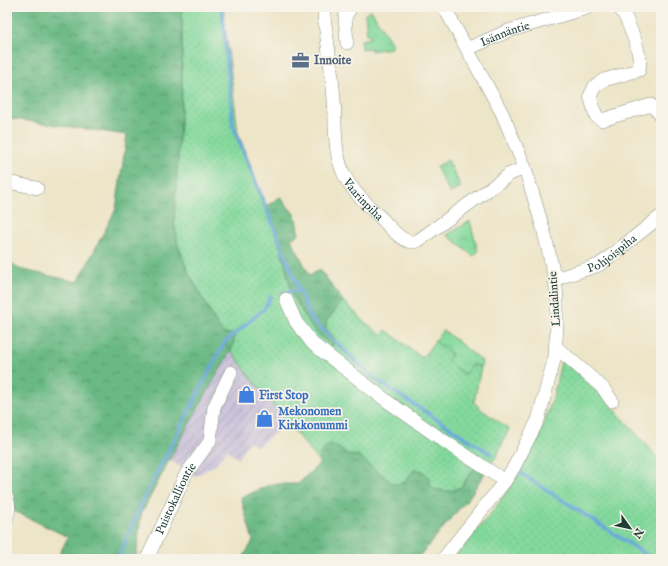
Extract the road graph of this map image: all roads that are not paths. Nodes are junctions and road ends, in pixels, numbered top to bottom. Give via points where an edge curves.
1 (325, 7) edge
2 (351, 7) edge
3 (444, 7) edge
4 (590, 7) edge
5 (619, 7) edge
6 (347, 43) dead end
7 (467, 49) junction
8 (661, 117) edge
9 (525, 168) junction
10 (7, 182) edge
11 (38, 188) dead end
12 (661, 216) edge
13 (555, 278) junction
14 (286, 299) dead end
15 (555, 346) junction
16 (231, 372) dead end
17 (612, 401) dead end
18 (505, 481) junction
19 (7, 498) edge
20 (7, 517) edge
21 (147, 559) edge
22 (443, 559) edge

1 - 9 street, Vaarinpiha via 337,155 343,173 357,195 395,234 408,241 419,240 510,174
2 - 6 street via 344,17
3 - 7 street, Lindalintie
4 - 7 street, Isännäntie via 508,31
5 - 8 street via 636,43 640,60 639,70 604,80 595,86 590,96 596,116 602,120 651,105
7 - 9 street, Lindalintie via 502,113
9 - 13 street, Lindalintie via 544,228
10 - 11 street
12 - 13 street, Pohjoispiha via 599,265
13 - 15 street, Lindalintie
14 - 18 street via 296,322 313,344 444,441
15 - 17 street via 604,388
15 - 18 street, Lindalintie via 555,356 538,420
16 - 21 street, Puistokalliontie via 214,407 210,441 186,474
18 - 22 street, Lindalintie
19 - 20 street

